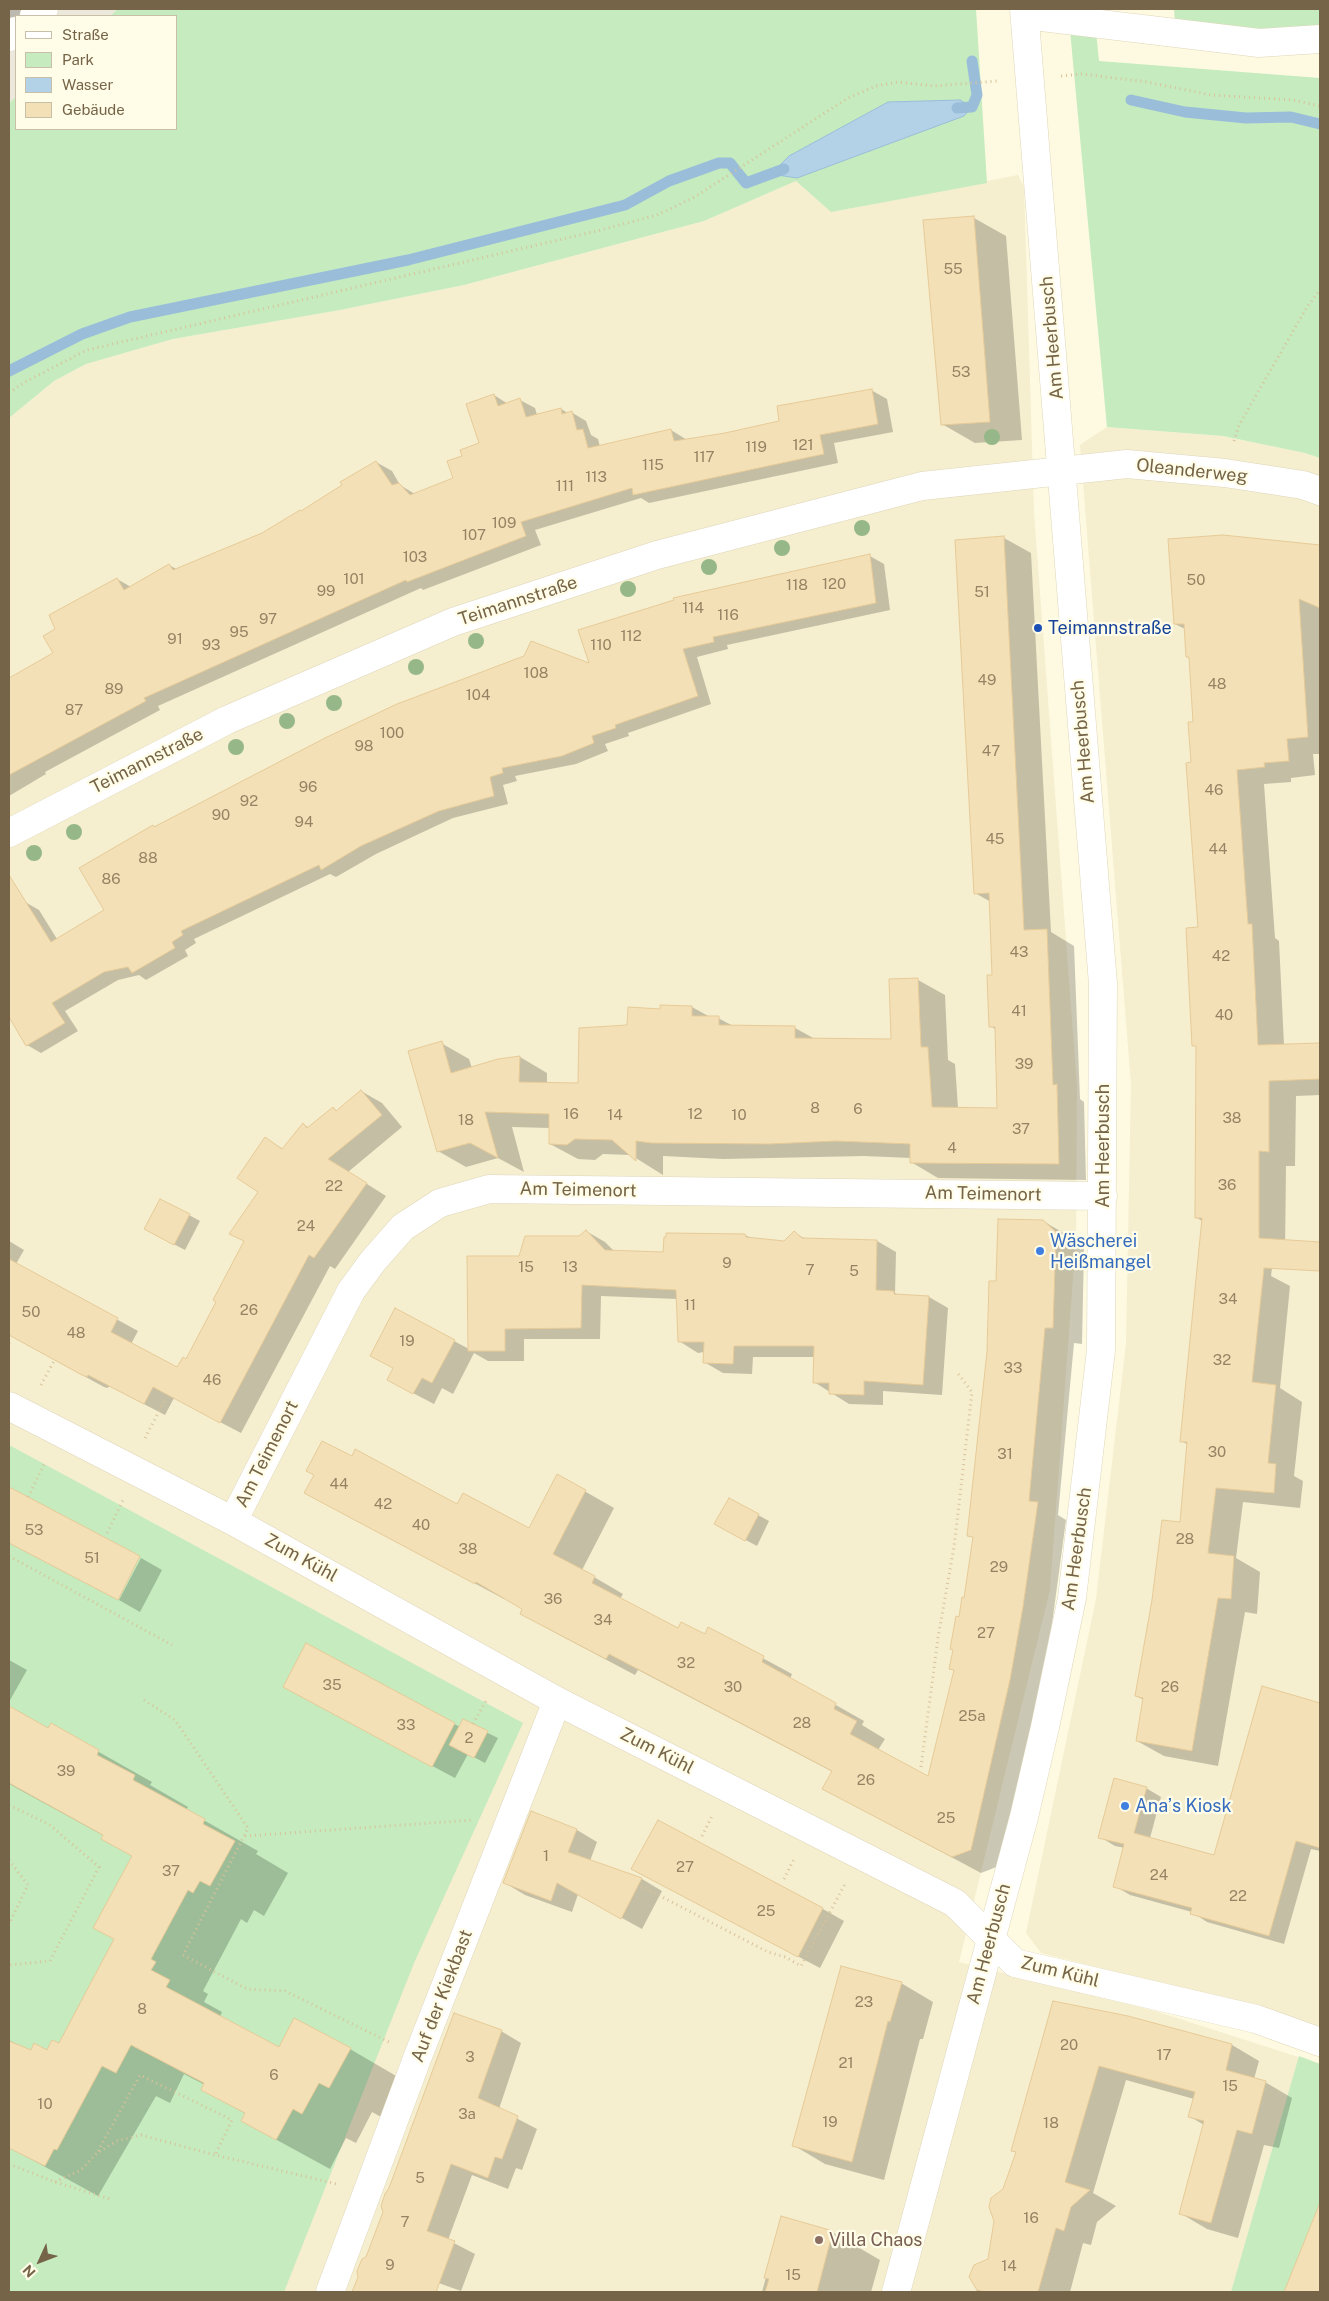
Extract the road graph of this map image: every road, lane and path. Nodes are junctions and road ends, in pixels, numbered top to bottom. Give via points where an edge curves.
1 (1025, 12) edge
2 (1320, 39) edge
3 (1031, 78) junction
4 (984, 82) dead end
5 (1320, 106) edge
6 (1320, 290) edge
7 (9, 393) edge
8 (1062, 471) junction
9 (1225, 473) junction
10 (1320, 491) edge
11 (9, 833) edge
12 (1103, 1196) junction
13 (957, 1372) dead end
14 (166, 1398) dead end
15 (9, 1406) edge
16 (60, 1431) junction
17 (130, 1468) junction
18 (28, 1497) dead end
19 (233, 1520) junction
20 (9, 1556) edge
21 (172, 1644) dead end
22 (144, 1700) dead end
23 (557, 1701) junction
24 (921, 1766) dead end
25 (9, 1805) edge
26 (512, 1818) junction
27 (245, 1836) junction
28 (860, 1854) junction
29 (9, 1860) edge
30 (641, 1886) dead end
31 (9, 1924) edge
32 (990, 1938) junction
33 (9, 1965) edge
34 (1320, 2042) edge
35 (418, 2056) junction
36 (97, 2153) junction
37 (215, 2155) junction
38 (9, 2164) edge
39 (55, 2182) junction
40 (367, 2191) junction
41 (113, 2200) dead end
42 (330, 2292) edge
43 (896, 2292) edge

1 - 2 street via 1258,43
1 - 3 street, Am Heerbusch
3 - 5 path via 1082,74 1148,82 1212,95 1293,100
3 - 8 street, Am Heerbusch
4 - 7 path via 934,86 898,82 876,86 848,98 693,198 657,215 87,350
6 - 9 path via 1239,424
8 - 9 street, Oleanderweg via 1127,464
8 - 11 street, Teimannstraße via 922,486 657,555 453,622 227,720
8 - 12 street, Am Heerbusch via 1103,984
9 - 10 street, Oleanderweg via 1303,485
12 - 19 street, Am Teimenort via 489,1189 440,1203 403,1227 351,1291
12 - 32 street, Am Heerbusch via 1101,1350 1072,1598 1046,1727
13 - 24 path via 972,1392 954,1546
14 - 17 path
15 - 16 street, Zum Kühl
16 - 17 street, Zum Kühl
16 - 18 path
17 - 19 street, Zum Kühl
19 - 23 street, Zum Kühl
20 - 21 path
22 - 27 path via 175,1720 248,1828
23 - 26 street, Auf der Kiekbast
23 - 28 street, Zum Kühl
25 - 33 path via 50,1825 100,1867 50,1961
26 - 27 path
26 - 35 street, Auf der Kiekbast
27 - 35 path via 183,1955 247,1989 285,1991
28 - 30 path via 801,1966
28 - 32 street, Zum Kühl via 955,1903
29 - 31 path via 28,1886
32 - 34 street, Zum Kühl via 1015,1963 1256,2019
32 - 43 street, Am Heerbusch
35 - 40 street, Auf der Kiekbast
36 - 37 path via 117,2141 141,2135
36 - 37 path via 140,2075 232,2120
36 - 39 path via 81,2170
37 - 40 path
38 - 39 path
39 - 41 path
40 - 42 street, Auf der Kiekbast

